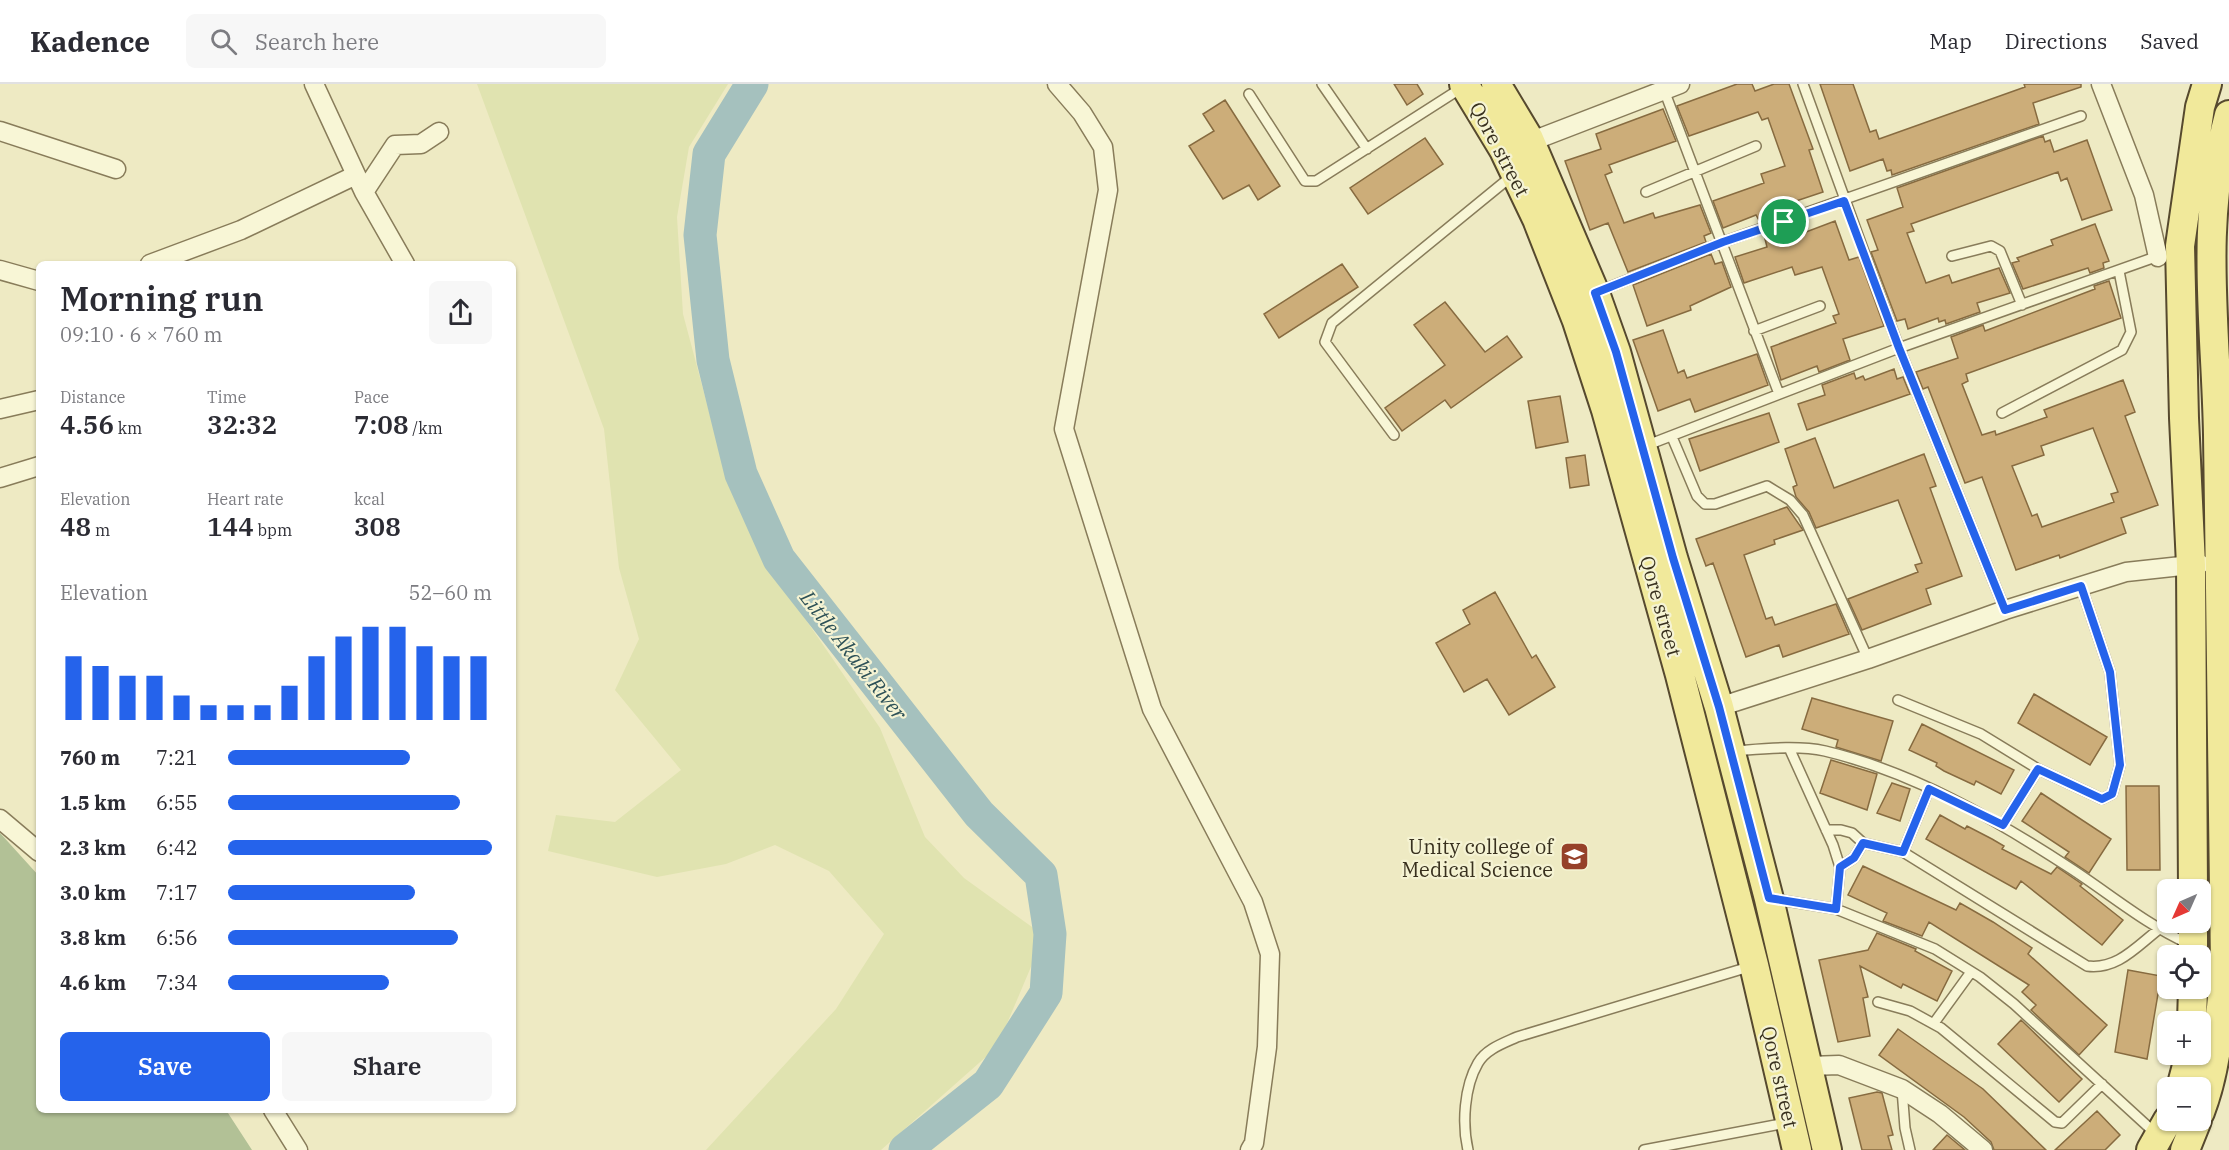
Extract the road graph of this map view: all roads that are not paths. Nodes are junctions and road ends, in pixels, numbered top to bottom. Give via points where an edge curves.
1 (314, 84) edge
2 (1057, 84) edge
3 (1322, 84) edge
4 (1496, 84) edge
5 (1803, 84) edge
6 (2101, 84) edge
7 (2207, 84) edge
8 (1464, 85) edge
9 (1670, 86) edge
10 (1249, 94) dead end
11 (2081, 116) dead end
12 (2229, 116) edge
13 (0, 131) edge
14 (439, 132) dead end
15 (1530, 139) junction
16 (1756, 146) dead end
17 (1367, 149) junction
18 (1509, 162) junction
19 (116, 169) dead end
20 (1695, 171) junction
21 (356, 175) junction
22 (364, 192) junction
23 (1646, 192) dead end
24 (1844, 201) junction
25 (2220, 223) edge
26 (1723, 242) junction
27 (2169, 251) junction
28 (1952, 256) dead end
29 (158, 261) edge
30 (403, 261) edge
31 (0, 270) edge
32 (2119, 271) junction
33 (36, 280) edge
34 (1595, 293) junction
35 (2022, 305) junction
36 (1820, 306) dead end
37 (1754, 331) junction
38 (1899, 348) junction
39 (2221, 351) edge
40 (1779, 394) junction
41 (36, 401) edge
42 (0, 409) edge
43 (2002, 413) dead end
44 (2223, 416) edge
45 (1394, 435) dead end
46 (1672, 437) junction
47 (1643, 447) junction
48 (36, 467) edge
49 (0, 478) edge
50 (2225, 562) edge
51 (2191, 565) junction
52 (2081, 586) junction
53 (2005, 610) junction
54 (1868, 659) junction
55 (1898, 700) dead end
56 (1719, 707) junction
57 (1790, 750) junction
58 (1729, 751) junction
59 (2038, 769) junction
60 (1929, 789) junction
61 (0, 819) edge
62 (2003, 825) junction
63 (1826, 830) junction
64 (1863, 843) junction
65 (36, 849) edge
66 (1903, 852) junction
67 (1840, 867) junction
68 (2193, 879) edge
69 (1769, 898) junction
70 (1836, 909) junction
71 (2157, 929) edge
72 (2157, 931) edge
73 (2168, 933) edge
74 (2193, 941) edge
75 (1754, 965) junction
76 (1971, 972) junction
77 (2225, 1000) edge
78 (1878, 1002) dead end
79 (1934, 1023) junction
80 (1809, 1066) junction
81 (2211, 1081) edge
82 (2102, 1084) junction
83 (1902, 1089) junction
84 (275, 1113) edge
85 (1791, 1122) junction
86 (2193, 1131) edge
87 (2159, 1136) edge
88 (298, 1150) edge
89 (1250, 1150) edge
90 (1468, 1150) edge
91 (1644, 1150) edge
92 (1797, 1150) edge
93 (1827, 1150) edge
94 (1910, 1150) edge
95 (1983, 1150) edge
96 (2185, 1150) edge

1 - 21 street
2 - 89 street via 1082,113 1102,147 1108,190 1064,429 1152,709 1253,902 1270,954 1267,1047
3 - 17 lane
4 - 15 main road, Qore street
5 - 24 lane
6 - 27 street
7 - 27 main road
8 - 17 lane
8 - 18 main road, Qore street
9 - 15 street
9 - 20 lane
10 - 17 lane via 1305,181 1316,181
11 - 24 lane
12 - 25 main road via 2223,140
13 - 19 street
14 - 22 street via 421,144 395,145
15 - 18 street
15 - 34 main road, Qore street
16 - 20 lane
18 - 45 lane via 1332,323 1325,342
18 - 75 main road, Qore street via 1537,219 1577,321 1606,410 1680,675
20 - 23 lane
20 - 26 lane
21 - 22 street
21 - 29 street via 241,230
22 - 30 street
24 - 26 lane
24 - 38 lane
25 - 39 main road
26 - 34 lane
26 - 37 lane
27 - 32 lane
27 - 51 main road via 2184,418
28 - 35 lane via 1991,246 2000,251
31 - 33 street
32 - 35 lane
32 - 43 lane via 2130,332 2122,350
34 - 47 main road, Qore street
35 - 38 lane
36 - 37 lane
37 - 40 lane
38 - 40 lane
38 - 53 lane
39 - 44 main road
40 - 46 lane
41 - 42 street
44 - 50 main road
46 - 47 lane
46 - 54 lane via 1697,496 1705,504 1767,486 1790,500 1803,515
47 - 56 main road, Qore street
48 - 49 street
50 - 51 street
50 - 77 main road
51 - 52 street via 2126,572
51 - 68 main road
52 - 53 street
52 - 59 lane via 2110,672 2120,765 2112,794 2102,799
53 - 54 street
54 - 56 street
55 - 59 lane via 1981,734
56 - 58 main road, Qore street
57 - 58 lane
57 - 60 lane via 1823,751
57 - 63 lane
58 - 69 main road, Qore street
59 - 62 lane
60 - 62 lane
60 - 66 lane
61 - 65 street
62 - 71 lane
63 - 64 lane via 1852,833
63 - 67 lane
64 - 66 lane
64 - 67 lane via 1854,858
66 - 72 lane via 2087,966 2102,968 2115,963
67 - 70 lane
69 - 70 lane
69 - 80 main road, Qore street
70 - 76 lane via 1935,949
73 - 74 lane
75 - 85 main road, Qore street
75 - 90 lane via 1517,1037 1491,1050 1478,1062 1470,1088 1463,1128
76 - 79 lane
76 - 82 lane via 2014,1004
77 - 81 main road
78 - 79 lane
79 - 82 lane via 2055,1122 2061,1123
80 - 83 street via 1839,1065
80 - 93 main road, Qore street
82 - 87 lane
83 - 94 lane
83 - 95 street
84 - 88 street
85 - 91 lane
85 - 92 main road, Qore street
86 - 96 main road

